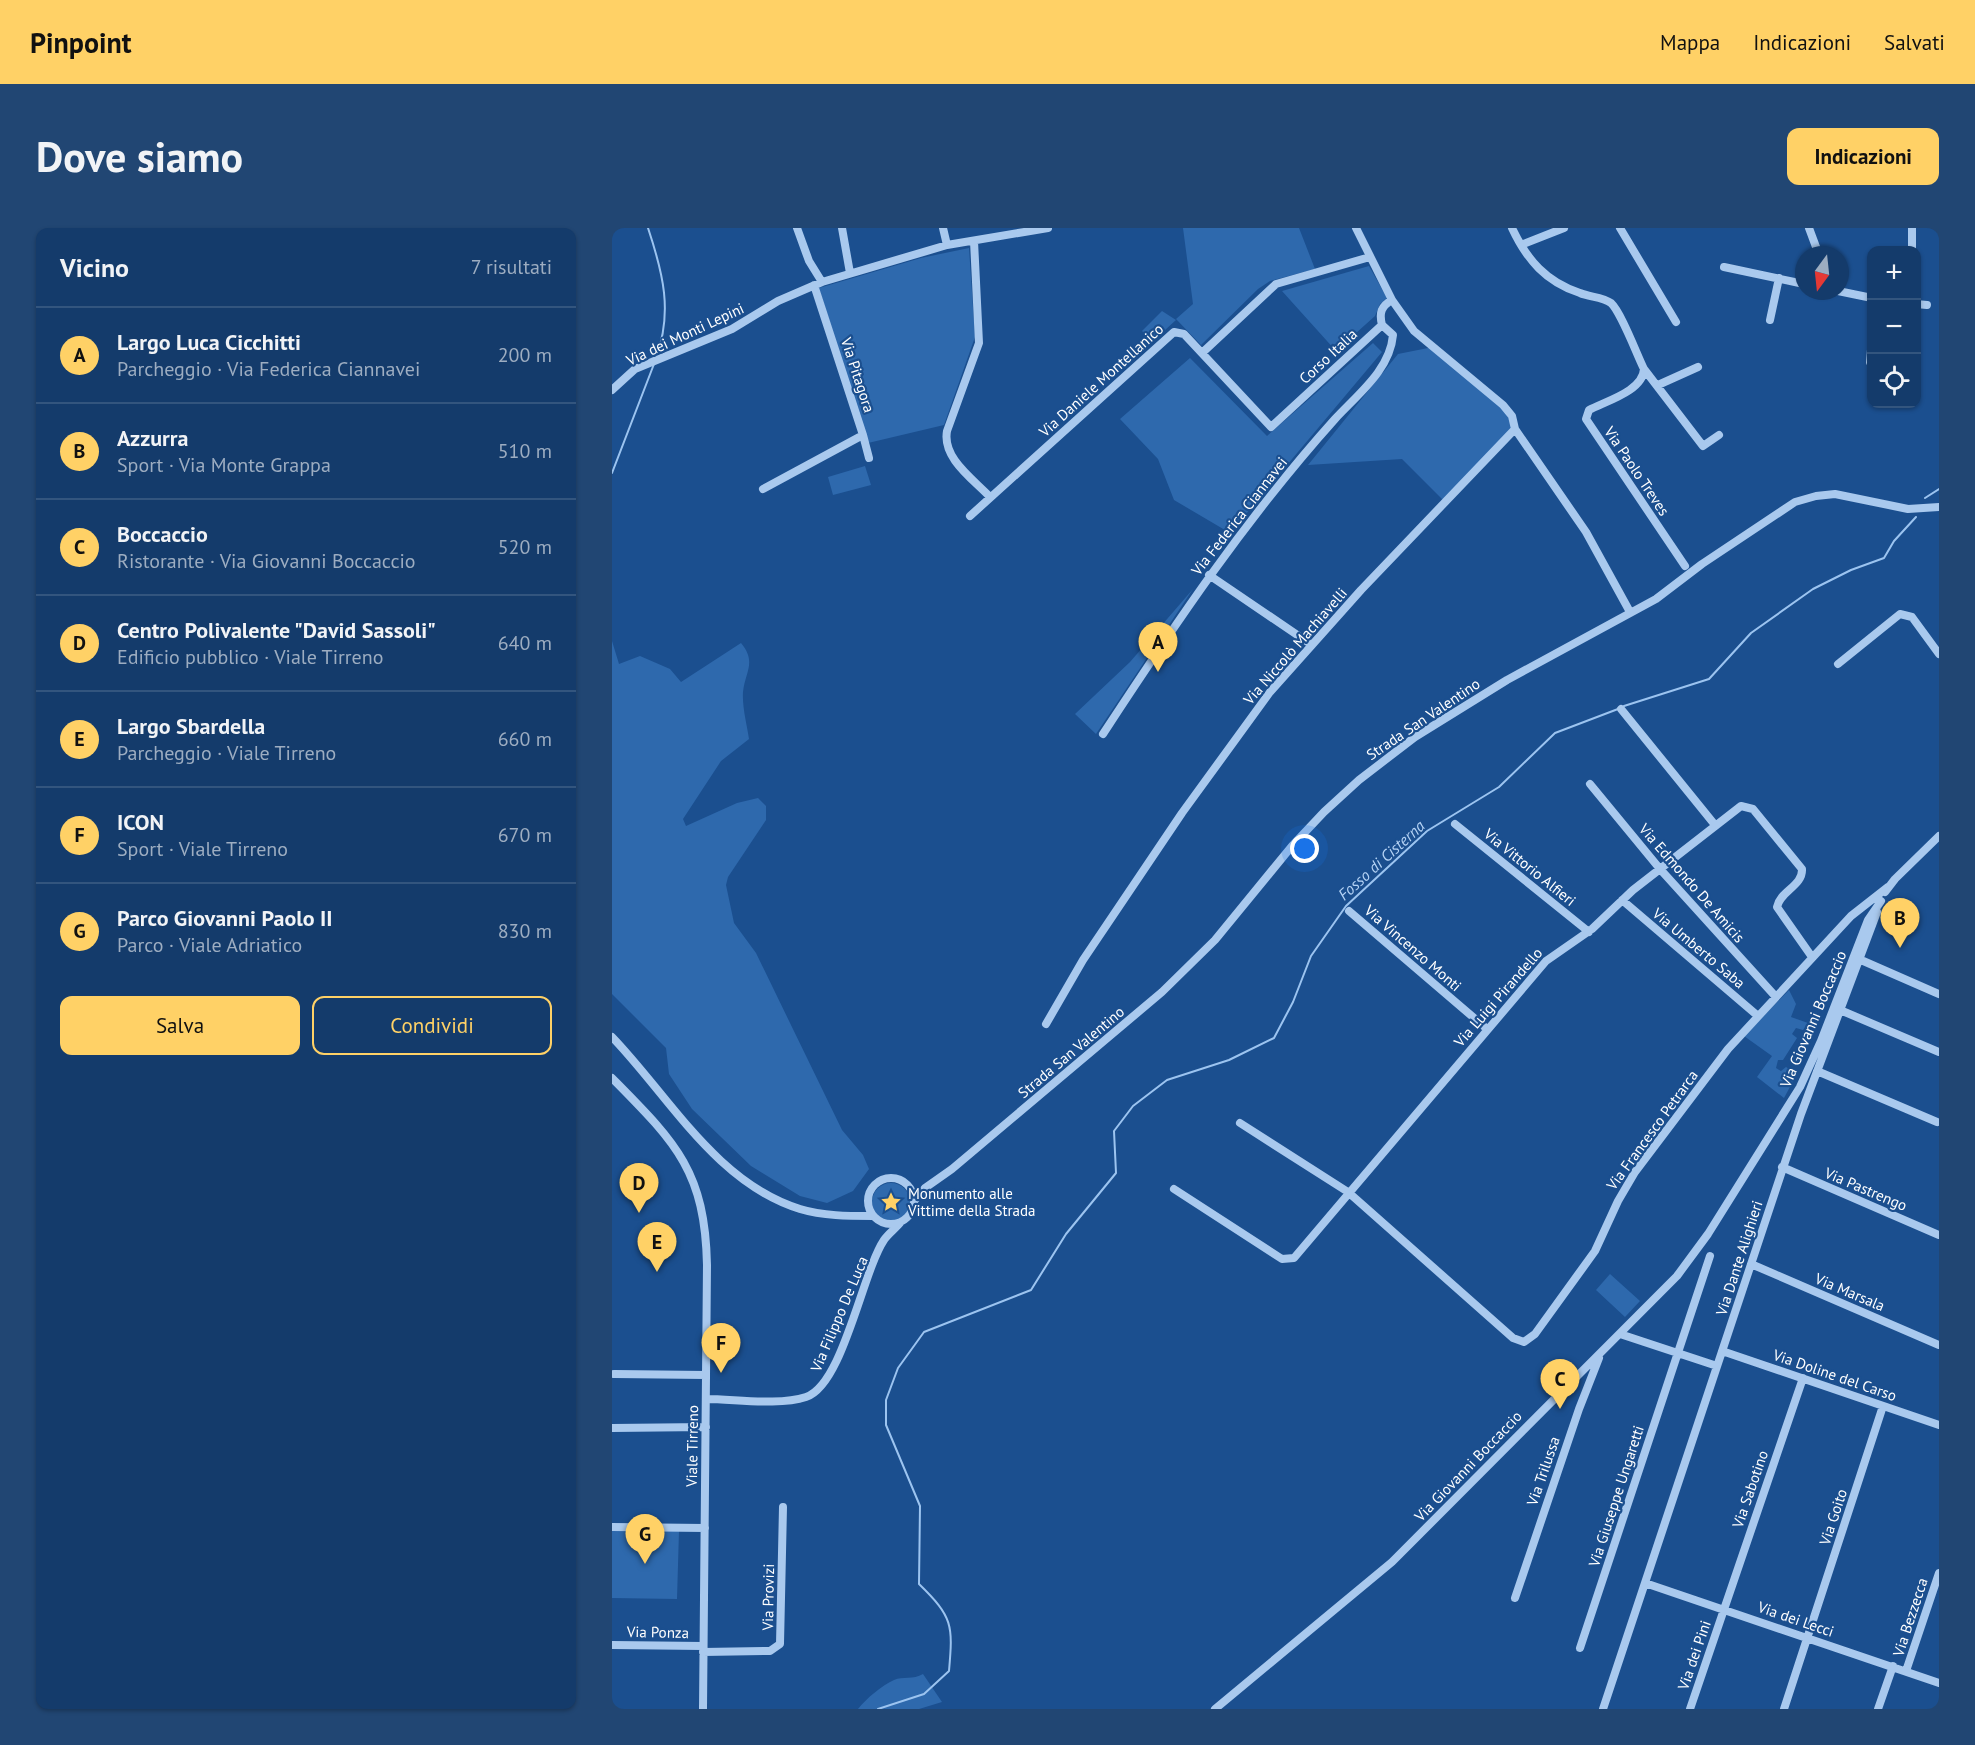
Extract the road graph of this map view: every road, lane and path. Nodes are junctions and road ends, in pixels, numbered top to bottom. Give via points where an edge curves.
1 (797, 228) edge
2 (842, 228) edge
3 (943, 228) edge
4 (1048, 228) edge
5 (1356, 228) edge
6 (1512, 228) edge
7 (1564, 228) edge
8 (1620, 228) edge
9 (1809, 228) edge
10 (1912, 228) edge
11 (974, 241) junction
12 (947, 245) junction
13 (1521, 245) junction
14 (1816, 246) edge
15 (1912, 246) edge
16 (1370, 257) junction
17 (1724, 267) dead end
18 (850, 273) junction
19 (1779, 278) junction
20 (1795, 282) edge
21 (818, 283) junction
22 (1849, 293) edge
23 (1867, 297) edge
24 (1392, 300) junction
25 (1921, 304) edge
26 (1927, 305) dead end
27 (1770, 320) dead end
28 (1676, 322) dead end
29 (1382, 325) junction
30 (1202, 353) junction
31 (1698, 367) dead end
32 (1644, 369) junction
33 (1658, 385) junction
34 (612, 390) edge
35 (1271, 427) joint
36 (1515, 429) junction
37 (863, 435) junction
38 (1719, 435) dead end
39 (869, 458) dead end
40 (763, 489) dead end
41 (990, 497) junction
42 (1935, 508) edge
43 (970, 516) dead end
44 (1685, 566) dead end
45 (1209, 575) junction
46 (1630, 612) junction
47 (1311, 645) junction
48 (1939, 654) edge
49 (1838, 664) dead end
50 (1621, 710) dead end
51 (1103, 734) dead end
52 (1590, 784) dead end
53 (1455, 824) dead end
54 (1715, 825) junction
55 (1939, 836) edge
56 (1660, 869) junction
57 (1888, 887) junction
58 (1622, 900) junction
59 (1881, 901) junction
60 (1349, 911) dead end
61 (1589, 932) junction
62 (1812, 957) junction
63 (1861, 960) junction
64 (1939, 994) edge
65 (1776, 997) junction
66 (1840, 1010) junction
67 (1758, 1016) junction
68 (1046, 1024) dead end
69 (1487, 1029) junction
70 (612, 1037) edge
71 (1939, 1052) edge
72 (1817, 1071) junction
73 (612, 1078) edge
74 (1937, 1122) dead end
75 (1240, 1123) dead end
76 (1782, 1167) junction
77 (910, 1186) junction
78 (925, 1188) junction
79 (1174, 1189) dead end
80 (1348, 1192) junction
81 (915, 1200) junction
82 (868, 1203) junction
83 (851, 1216) junction
84 (873, 1216) junction
85 (882, 1222) junction
86 (900, 1223) junction
87 (1939, 1235) edge
88 (884, 1240) junction
89 (1710, 1256) dead end
90 (1751, 1264) junction
91 (1620, 1334) junction
92 (1939, 1345) edge
93 (1722, 1352) junction
94 (1678, 1353) junction
95 (1601, 1354) junction
96 (1717, 1366) junction
97 (614, 1374) edge
98 (706, 1375) junction
99 (1803, 1378) junction
100 (706, 1399) junction
101 (1883, 1406) junction
102 (1939, 1425) edge
103 (706, 1427) junction
104 (612, 1428) edge
105 (783, 1507) dead end
106 (612, 1527) edge
107 (705, 1528) junction
108 (1939, 1573) edge
109 (1645, 1583) junction
110 (1515, 1598) dead end
111 (1724, 1609) junction
112 (1808, 1637) junction
113 (612, 1645) edge
114 (1580, 1648) dead end
115 (703, 1649) junction
116 (1893, 1666) junction
117 (1906, 1671) junction
118 (1939, 1683) edge
119 (703, 1709) edge
120 (1215, 1709) edge
121 (1603, 1709) edge
122 (1690, 1709) edge
123 (1784, 1709) edge
124 (1878, 1709) edge

1 - 21 street, Via Pitagora
2 - 18 street
3 - 12 street
4 - 11 street, Via dei Monti Lepini
5 - 16 street
6 - 13 street
7 - 13 street
8 - 28 street
9 - 14 street
10 - 15 street
11 - 12 street, Via dei Monti Lepini
11 - 41 street via 979,343 946,441 950,455
12 - 18 street, Via dei Monti Lepini
13 - 32 street via 1534,265 1551,279 1611,303
16 - 24 street
16 - 30 street via 1276,284
17 - 19 street
18 - 21 street, Via dei Monti Lepini
19 - 20 street
19 - 27 street
21 - 34 street, Via dei Monti Lepini via 732,329 635,369
21 - 37 street, Via Pitagora
22 - 23 street
24 - 29 street, Corso Italia via 1381,311
24 - 36 street via 1414,331 1503,405 1512,416
25 - 26 street
29 - 35 street, Corso Italia
29 - 45 street, Via Federica Ciannavei via 1393,335 1387,361 1306,451
30 - 35 street, Via Daniele Montellanico
30 - 41 street, Via Daniele Montellanico via 1183,333 1173,333
31 - 33 street
32 - 33 street
32 - 44 street, Via Paolo Treves via 1638,384 1589,410 1586,419
33 - 38 street via 1703,446
36 - 46 street via 1586,532
36 - 47 street, Via Niccolò Machiavelli
37 - 39 street
37 - 40 street, Via Pitagora
41 - 43 street, Via Daniele Montellanico
42 - 46 street, Strada San Valentino via 1900,508 1841,495 1803,499 1710,558 1662,596
45 - 47 street
45 - 51 street, Via Federica Ciannavei
46 - 78 street, Strada San Valentino via 1472,700 1365,775 1302,835 1219,935 1174,981
47 - 68 street, Via Niccolò Machiavelli via 1270,693 1182,813 1083,960
48 - 49 street via 1912,617 1903,613
50 - 54 street
52 - 56 street, Via Edmondo De Amicis
53 - 61 street, Via Vittorio Alfieri
54 - 56 street, Via Luigi Pirandello
54 - 62 street, Via Luigi Pirandello via 1741,806 1749,806 1801,867 1801,878 1777,907
55 - 57 street, Via Dante Alighieri
56 - 58 street, Via Luigi Pirandello
56 - 65 street, Via Edmondo De Amicis
57 - 59 street, Via Dante Alighieri
57 - 62 street, Via Francesco Petrarca via 1854,913
58 - 61 street, Via Luigi Pirandello
58 - 67 street, Via Umberto Saba
59 - 63 street, Via Dante Alighieri
59 - 91 street, Via Giovanni Boccaccio via 1868,920 1817,1051 1791,1101 1697,1250
60 - 69 street, Via Vincenzo Monti
61 - 69 street, Via Luigi Pirandello via 1548,959
62 - 65 street, Via Francesco Petrarca
63 - 64 street
63 - 66 street, Via Dante Alighieri
65 - 67 street, Via Francesco Petrarca
66 - 71 street
66 - 72 street, Via Dante Alighieri
67 - 80 street, Via Francesco Petrarca via 1728,1049 1639,1167 1623,1191 1595,1251 1527,1341 1515,1340
69 - 80 street, Via Luigi Pirandello
70 - 83 street via 644,1070 693,1133 729,1168 787,1204 812,1212
72 - 74 street
72 - 76 street, Via Dante Alighieri
73 - 98 street, Viale Tirreno via 668,1136 696,1185 707,1248
75 - 80 street
76 - 87 street, Via Pastrengo
76 - 90 street, Via Dante Alighieri
77 - 78 street
77 - 81 street
77 - 82 street via 897,1179 883,1179 871,1188
78 - 81 street, Strada San Valentino
79 - 80 street, Via Luigi Pirandello via 1289,1260
81 - 86 street via 912,1213
82 - 83 street
82 - 84 street
83 - 84 street
84 - 85 street
85 - 86 street
85 - 88 street
86 - 88 street
88 - 100 street, Via Filippo De Luca via 835,1363 818,1391 789,1400
89 - 94 street, Via Giuseppe Ungaretti
90 - 92 street, Via Marsala
90 - 93 street, Via Dante Alighieri
91 - 94 street
91 - 95 street, Via Giovanni Boccaccio
93 - 96 street, Via Dante Alighieri
93 - 99 street, Via Doline del Carso
94 - 96 street
94 - 114 street, Via Giuseppe Ungaretti
95 - 110 street, Via Trilussa
95 - 120 street, Via Giovanni Boccaccio via 1384,1570
96 - 109 street, Via Dante Alighieri
97 - 98 street
98 - 100 street, Viale Tirreno
99 - 101 street, Via Doline del Carso
99 - 111 street, Via Sabotino
100 - 103 street, Viale Tirreno
101 - 102 street, Via Doline del Carso
101 - 112 street, Via Goito
103 - 104 street
103 - 107 street, Viale Tirreno
105 - 115 street, Via Provizi via 779,1645 770,1651
106 - 107 street
107 - 115 street, Viale Tirreno
108 - 117 street, Via Bezzecca
109 - 111 street, Via dei Lecci
109 - 121 street, Via Dante Alighieri
111 - 112 street, Via dei Lecci
111 - 122 street, Via dei Pini
112 - 116 street, Via dei Lecci
112 - 123 street, Via Goito
113 - 115 street, Via Ponza
115 - 119 street, Viale Tirreno
116 - 117 street, Via dei Lecci
116 - 124 street
117 - 118 street, Via dei Lecci

